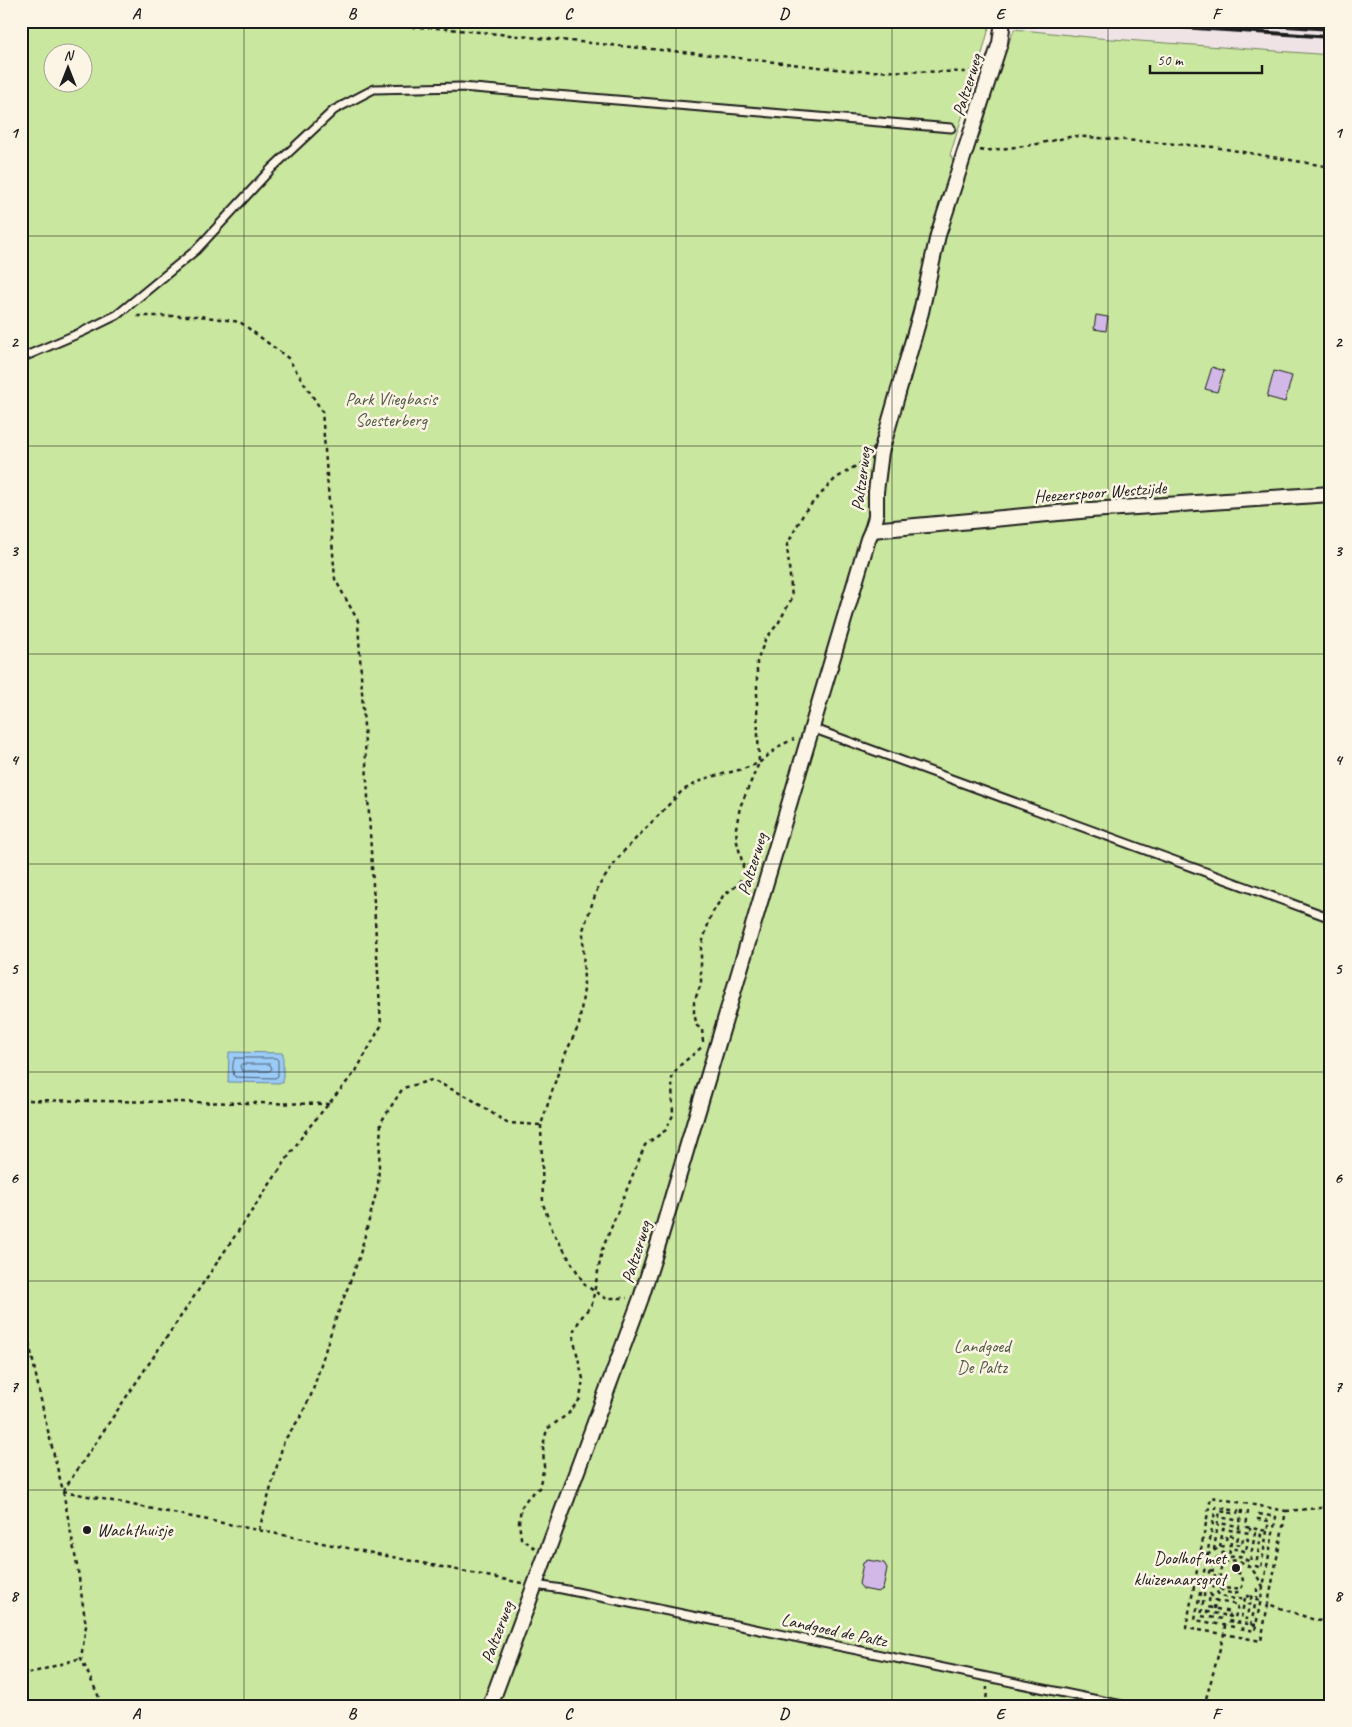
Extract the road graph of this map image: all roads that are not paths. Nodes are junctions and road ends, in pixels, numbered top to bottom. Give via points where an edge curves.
1 (1004, 21) edge
2 (951, 128) dead end
3 (21, 358) edge
4 (1331, 494) edge
5 (872, 530) junction
6 (812, 729) junction
7 (1331, 918) edge
8 (534, 1585) junction
9 (490, 1706) edge
10 (1127, 1706) edge

1 - 5 street, Paltzerweg via 1000,44 938,235 921,312 881,452
2 - 3 lane via 461,87 374,89 334,110 272,168 196,250 117,315
4 - 5 street, Heezerspoor Westzijde via 1091,510
5 - 6 street, Paltzerweg
6 - 7 lane
6 - 8 street, Paltzerweg via 641,1298
8 - 9 street, Paltzerweg
8 - 10 lane, Landgoed de Paltz

